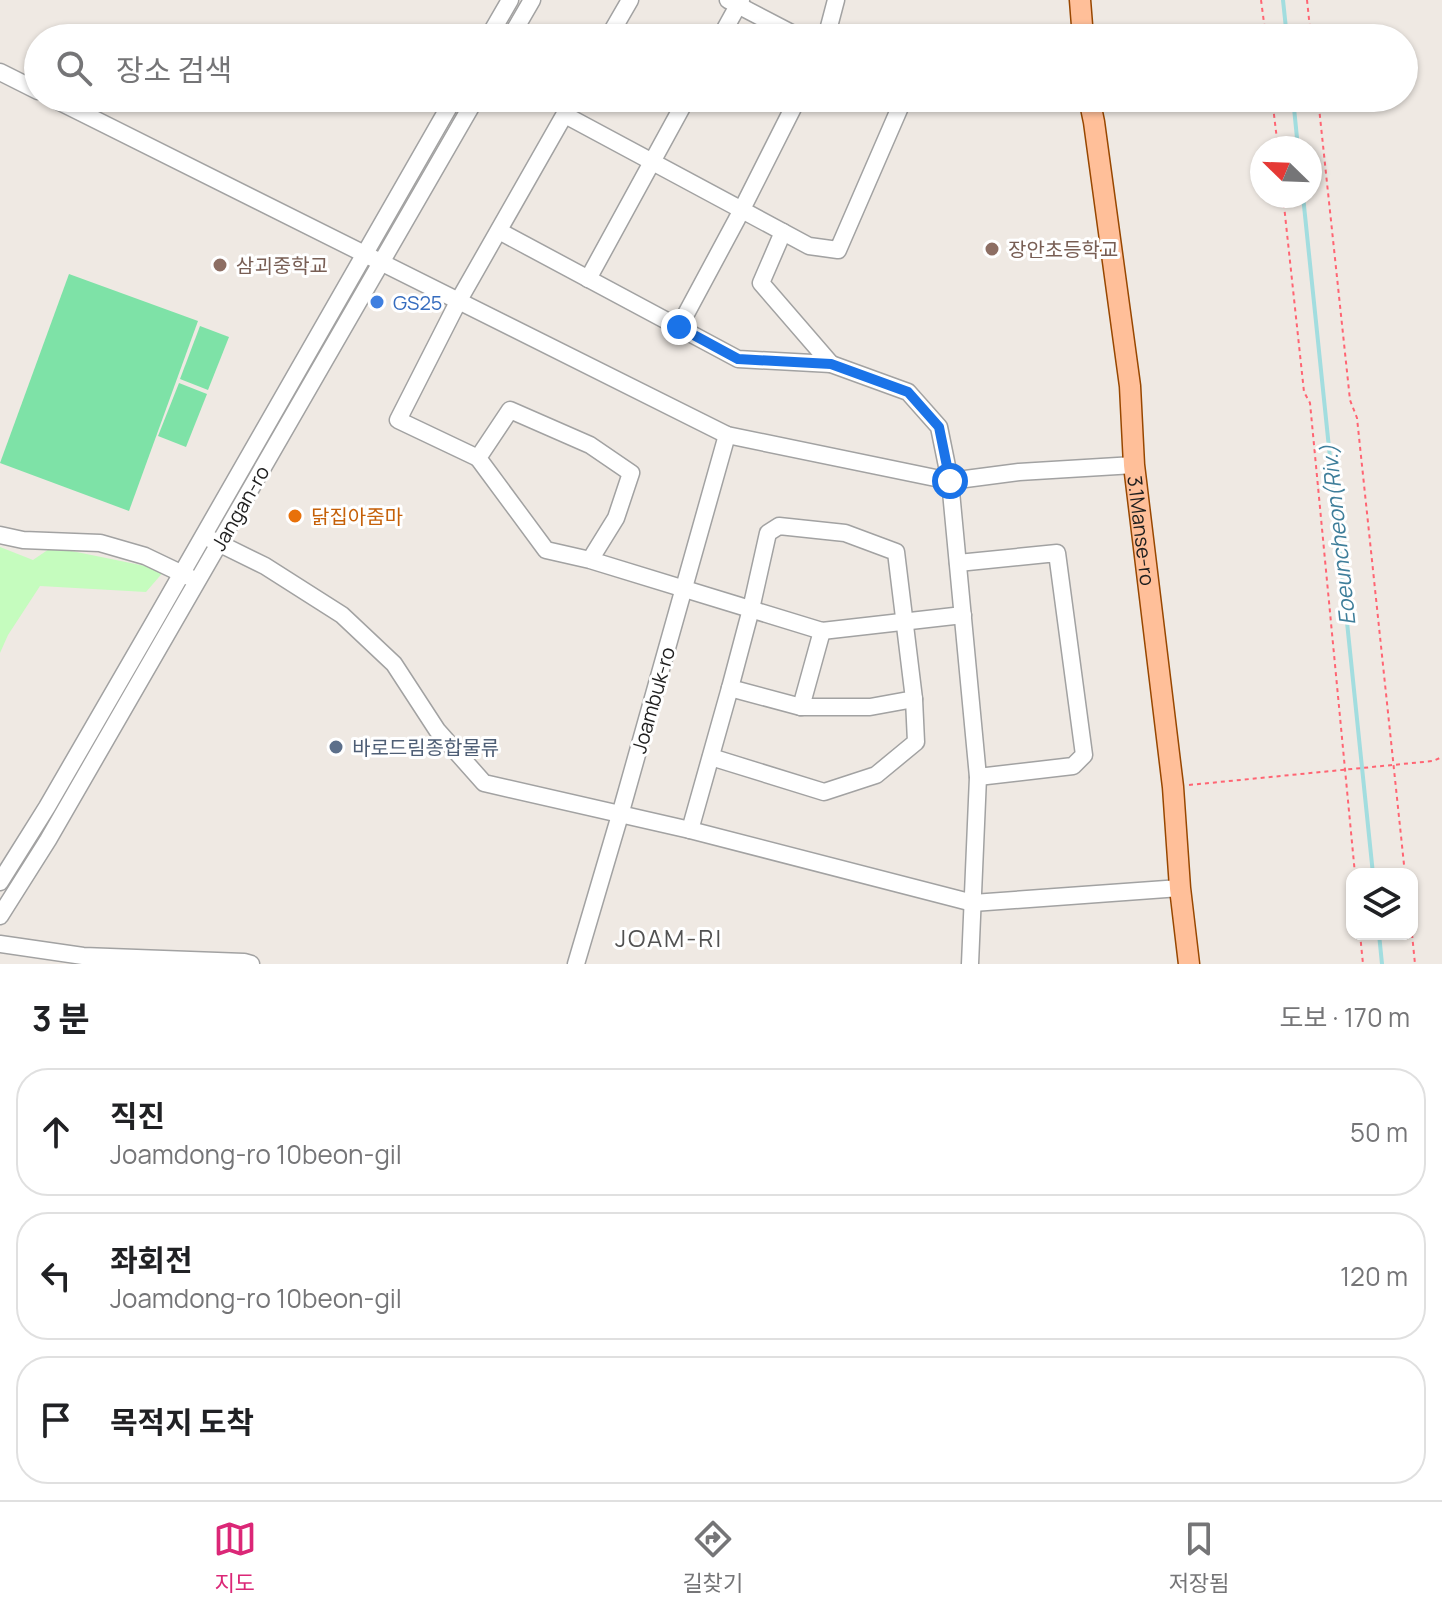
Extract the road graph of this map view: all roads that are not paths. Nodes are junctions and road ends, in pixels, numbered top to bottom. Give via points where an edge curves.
1 (510, 0) edge
2 (532, 0) edge
3 (630, 0) edge
4 (836, 0) edge
5 (1080, 0) edge
6 (735, 2) edge
7 (496, 24) edge
8 (518, 24) edge
9 (616, 24) edge
10 (726, 24) edge
11 (775, 24) edge
12 (830, 24) edge
13 (1082, 24) edge
14 (0, 72) edge
15 (24, 84) edge
16 (80, 112) edge
17 (446, 112) edge
18 (468, 112) edge
19 (567, 112) edge
20 (679, 112) edge
21 (791, 112) edge
22 (898, 112) edge
23 (1092, 112) edge
24 (565, 115) junction
25 (652, 162) junction
26 (741, 210) junction
27 (499, 231) junction
28 (783, 232) junction
29 (365, 253) junction
30 (382, 262) junction
31 (588, 279) junction
32 (459, 300) junction
33 (679, 327) junction
34 (831, 364) junction
35 (727, 435) junction
36 (478, 458) junction
37 (1134, 465) junction
38 (950, 481) junction
39 (0, 535) edge
40 (212, 540) junction
41 (590, 560) junction
42 (958, 563) junction
43 (190, 577) junction
44 (684, 589) junction
45 (751, 609) junction
46 (963, 615) junction
47 (903, 620) junction
48 (822, 631) junction
49 (730, 688) junction
50 (914, 699) junction
51 (801, 707) junction
52 (711, 757) junction
53 (978, 777) junction
54 (620, 815) junction
55 (690, 830) junction
56 (0, 882) edge
57 (1180, 888) junction
58 (973, 903) junction
59 (0, 916) edge
60 (0, 944) edge
61 (83, 960) edge
62 (251, 964) edge
63 (576, 964) edge
64 (970, 964) edge
65 (1189, 964) edge

1 - 7 street
2 - 8 street
3 - 9 street
4 - 12 street
5 - 13 main road
6 - 10 street
6 - 11 street
14 - 15 street
16 - 29 street
17 - 29 street, Jangan-ro
18 - 30 street, Jangan-ro
19 - 24 street
20 - 25 street
21 - 26 street
22 - 28 street via 838,250 809,246
23 - 37 main road, 3.1Manse-ro via 1130,386
24 - 25 street
24 - 27 street
25 - 26 street
25 - 31 street
26 - 28 street
26 - 33 street
27 - 31 street
27 - 32 street
28 - 34 street via 761,283
29 - 30 street
29 - 40 street, Jangan-ro
30 - 32 street
30 - 40 street, Jangan-ro
31 - 33 street
32 - 35 street
32 - 36 street via 398,420
33 - 34 street via 738,359
34 - 38 street via 908,392 939,427
35 - 38 street
35 - 44 street, Joambuk-ro
36 - 41 street via 546,550
36 - 41 street via 510,410 590,445 631,473 616,518
37 - 38 street
37 - 57 main road, 3.1Manse-ro
38 - 42 street
39 - 43 street via 100,543
40 - 43 street, Jangan-ro
40 - 54 street via 342,615 394,664 437,730 484,783
41 - 44 street
42 - 46 street
42 - 53 street via 1057,553 1084,755 1073,766
43 - 56 street, Jangan-ro
43 - 59 street, Jangan-ro via 48,840
44 - 45 street
44 - 54 street, Joambuk-ro
45 - 47 street via 768,533 779,526 845,533 896,552
45 - 48 street
45 - 49 street
46 - 47 street
46 - 53 street
47 - 48 street
47 - 50 street
48 - 51 street
49 - 51 street
49 - 52 street
50 - 51 street via 870,707
50 - 52 street via 916,742 876,775 824,792
52 - 55 street
53 - 58 street
54 - 55 street
54 - 63 street, Joambuk-ro
55 - 58 street
57 - 58 street
57 - 65 main road, 3.1Manse-ro
58 - 64 street
60 - 61 street
61 - 62 street

